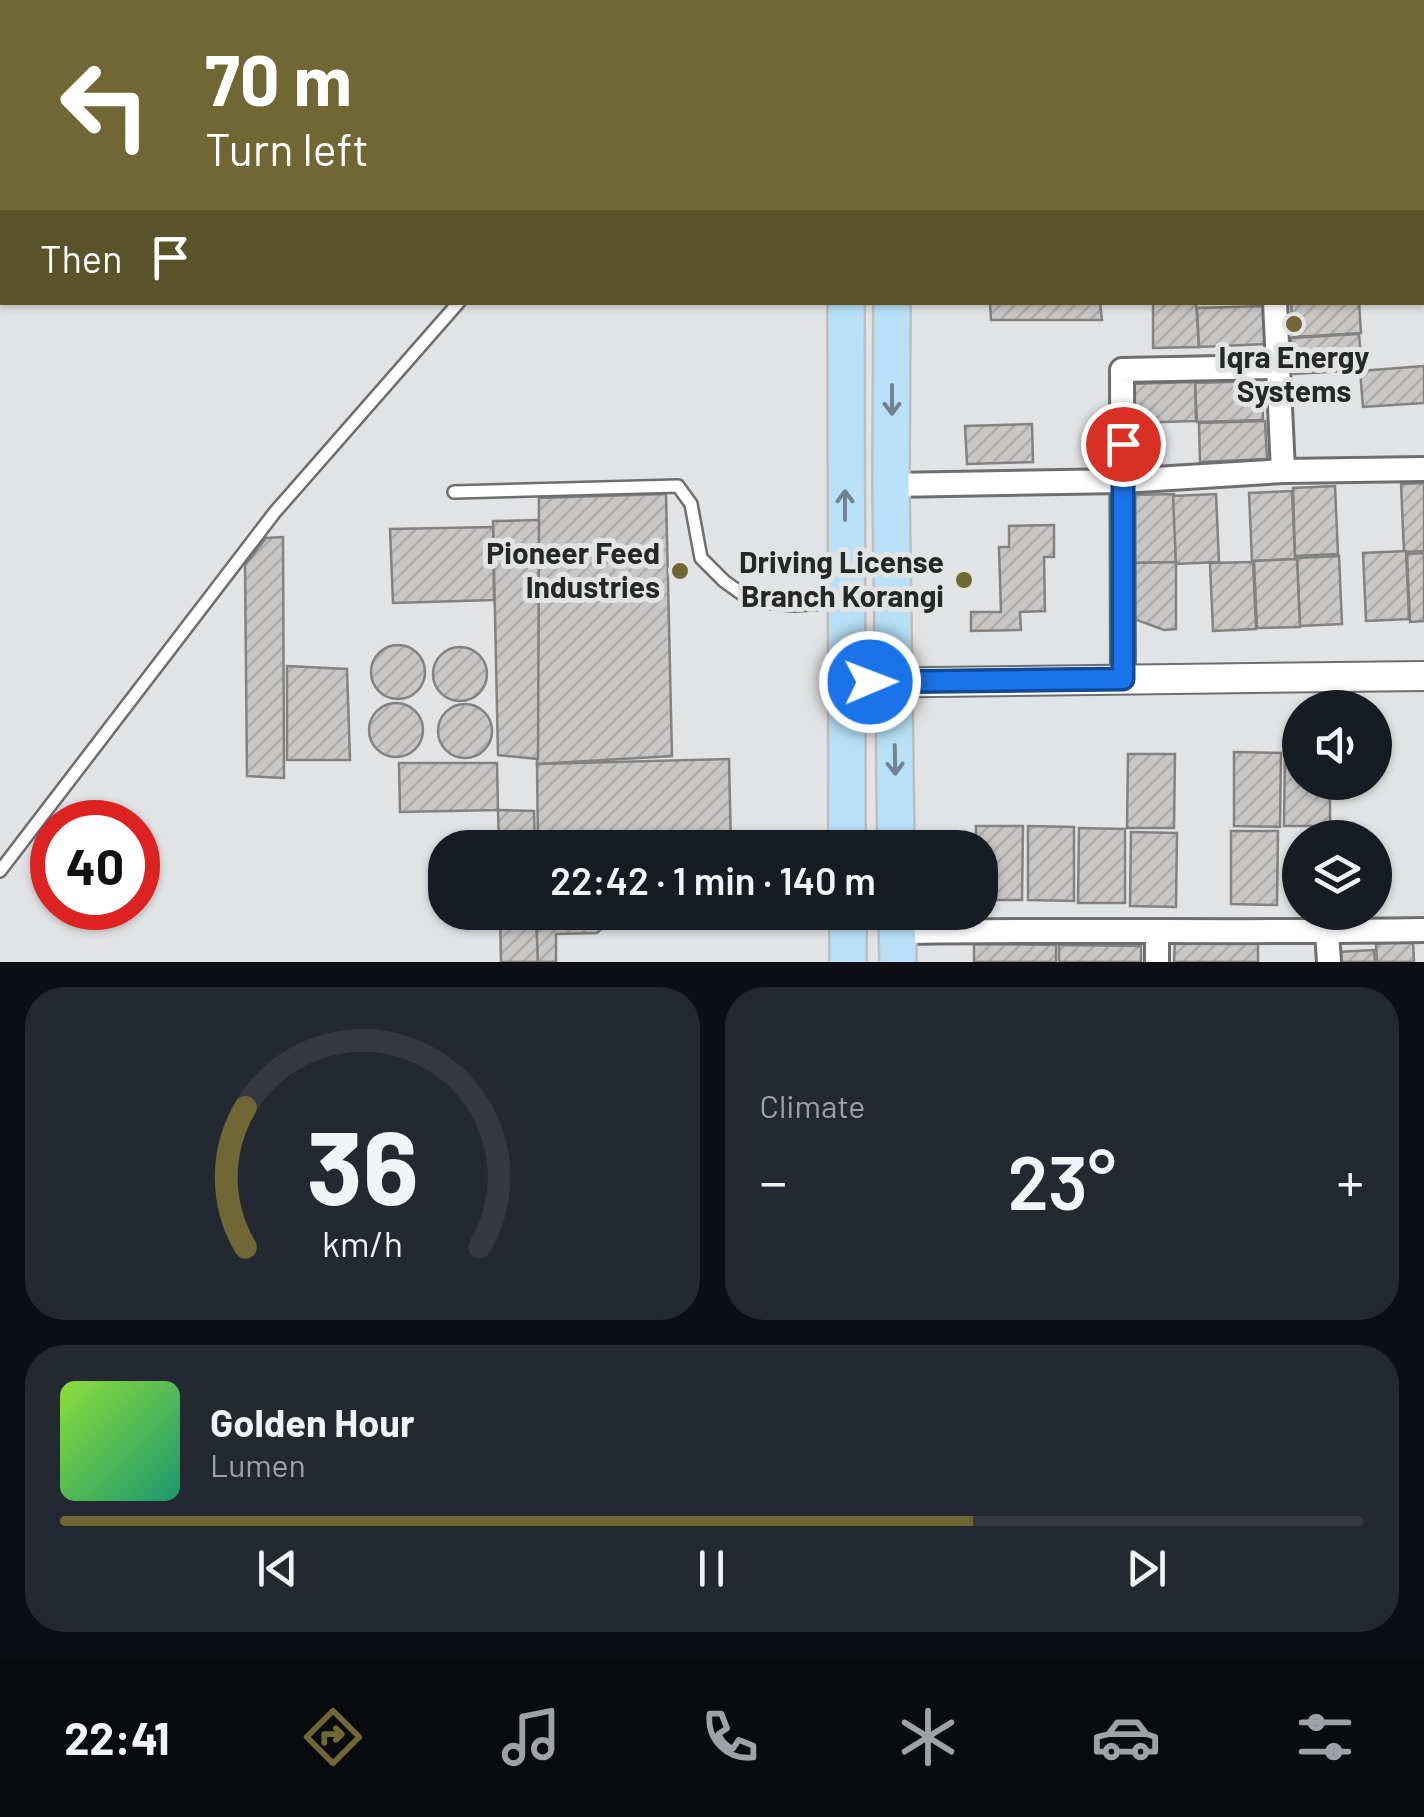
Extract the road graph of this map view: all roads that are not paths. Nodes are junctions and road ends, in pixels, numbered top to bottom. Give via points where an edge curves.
1 (456, 305) edge
2 (846, 305) edge
3 (892, 305) edge
4 (1276, 305) edge
5 (1277, 367) junction
6 (1424, 468) edge
7 (1282, 471) junction
8 (1123, 481) junction
9 (892, 485) junction
10 (454, 492) dead end
11 (846, 602) junction
12 (1424, 676) edge
13 (1123, 679) junction
14 (895, 682) junction
15 (846, 683) junction
16 (848, 830) edge
17 (896, 830) edge
18 (0, 871) edge
19 (848, 930) edge
20 (1424, 930) edge
21 (1328, 932) junction
22 (1156, 933) junction
23 (898, 936) edge
24 (848, 962) edge
25 (1157, 962) edge
26 (1328, 962) edge

1 - 18 lane via 275,512
11 -> 2 main road
3 -> 9 main road
4 - 5 street
5 - 7 street
5 - 8 street via 1122,370
6 - 7 street
7 - 8 street
8 - 9 street
8 - 13 street
9 - 14 main road
10 - 11 lane via 678,486 691,504 702,558 742,594 794,605
11 - 15 main road
12 - 13 street
13 - 14 street
14 - 15 street
14 -> 17 main road
15 - 16 main road
19 - 24 main road
20 - 21 street
21 - 22 street
21 - 26 street
22 - 23 street
22 - 25 street

